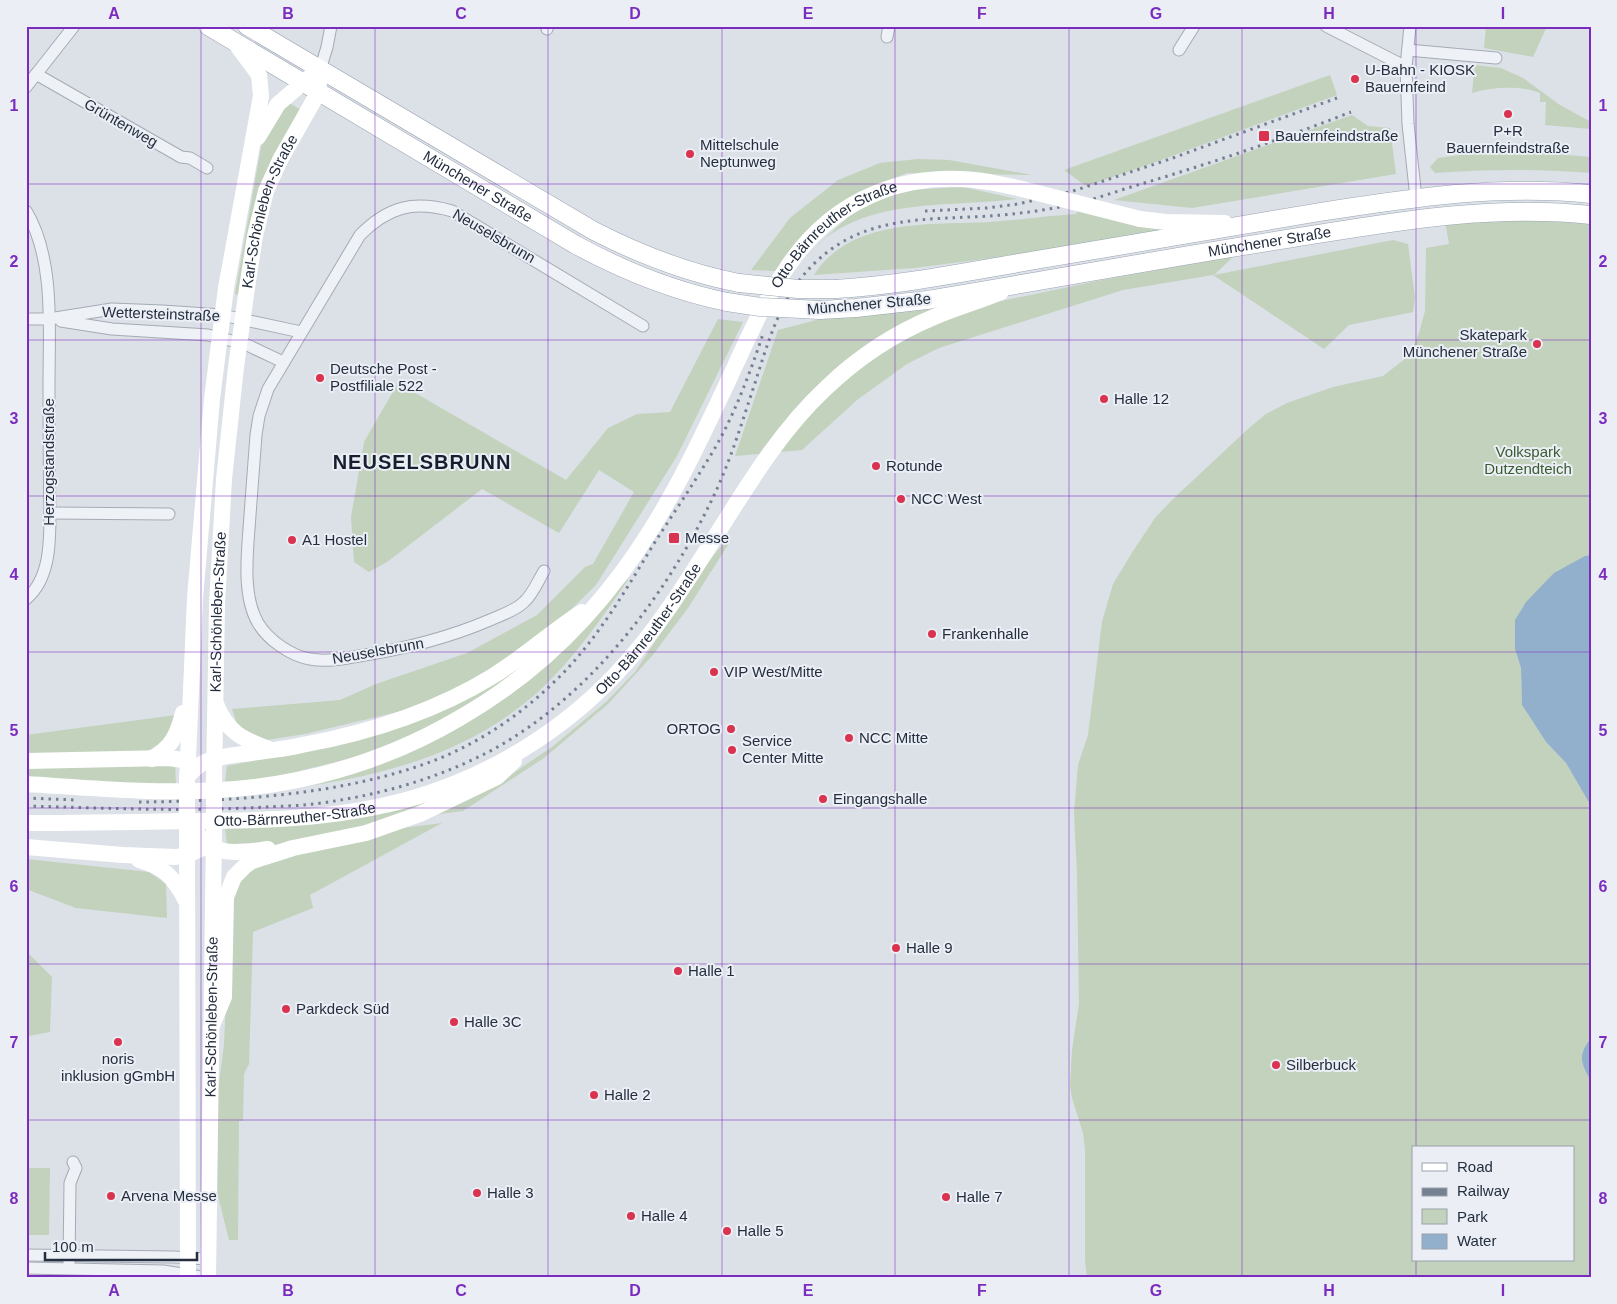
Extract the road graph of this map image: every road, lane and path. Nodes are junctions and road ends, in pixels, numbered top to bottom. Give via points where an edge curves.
1 (74, 26) edge
2 (208, 26) edge
3 (247, 26) edge
4 (331, 26) edge
5 (1194, 26) edge
6 (1326, 26) edge
7 (1410, 26) edge
8 (233, 41) junction
9 (1179, 50) dead end
10 (1408, 50) junction
11 (1496, 58) dead end
12 (1406, 67) junction
13 (320, 70) junction
14 (36, 74) junction
15 (302, 83) junction
16 (26, 86) edge
17 (318, 93) junction
18 (251, 150) junction
19 (207, 168) dead end
20 (1517, 190) junction
21 (1591, 194) edge
22 (1416, 198) junction
23 (26, 211) edge
24 (1508, 212) junction
25 (1591, 215) edge
26 (1416, 218) junction
27 (1254, 223) junction
28 (1021, 284) junction
29 (222, 315) junction
30 (26, 319) edge
31 (49, 319) junction
32 (243, 319) junction
33 (643, 326) dead end
34 (301, 332) junction
35 (219, 337) junction
36 (240, 343) junction
37 (283, 362) junction
38 (50, 513) junction
39 (169, 514) dead end
40 (544, 570) dead end
41 (26, 599) edge
42 (599, 602) junction
43 (190, 689) junction
44 (216, 703) junction
45 (533, 743) junction
46 (271, 750) junction
47 (152, 759) junction
48 (214, 759) junction
49 (26, 761) edge
50 (190, 772) junction
51 (210, 781) junction
52 (26, 784) edge
53 (26, 823) edge
54 (190, 826) junction
55 (212, 840) junction
56 (26, 847) edge
57 (293, 848) junction
58 (123, 855) junction
59 (187, 855) junction
60 (187, 903) junction
61 (211, 1028) junction
62 (73, 1162) dead end
63 (26, 1255) edge
64 (70, 1256) junction
65 (189, 1257) junction
66 (208, 1259) junction
67 (26, 1268) edge
68 (69, 1270) junction
69 (188, 1277) edge
70 (208, 1278) edge

1 - 14 street
2 - 8 main road, Münchener Straße
3 - 13 main road, Münchener Straße
4 - 13 street
5 - 9 street
6 - 12 street
7 - 10 street
8 - 15 main road, Münchener Straße
8 - 18 main road, Karl-Schönleben-Straße via 260,80 260,102
10 - 11 street
10 - 12 street
12 - 22 street
13 - 15 main road, Karl-Schönleben-Straße
13 - 17 main road, Karl-Schönleben-Straße
13 - 27 main road, Münchener Straße, bridge via 594,232 672,266 739,283 798,289 880,285
14 - 16 street
14 - 19 street, Grüntenweg via 181,157 190,158
15 - 17 main road, Münchener Straße
15 - 18 main road, Karl-Schönleben-Straße via 272,111
17 - 28 main road, Münchener Straße, bridge via 590,253 651,281 692,294 760,307 820,310 908,303
17 - 32 main road, Karl-Schönleben-Straße via 266,191
18 - 29 main road, Karl-Schönleben-Straße
20 - 21 main road, Münchener Straße
20 - 22 main road, Münchener Straße
20 - 24 main road via 1508,202
22 - 26 main road
22 - 27 main road, Münchener Straße
23 - 31 street, Herzogstandstraße via 39,241 47,275
24 - 25 main road, Münchener Straße
24 - 26 main road, Münchener Straße
26 - 28 main road, Münchener Straße
27 - 42 main road, Otto-Bärnreuther-Straße, bridge via 1140,219 1018,188 944,178 914,181 890,188 847,208 806,242 789,264 762,310 665,506 635,555
28 - 45 main road, Otto-Bärnreuther-Straße via 905,331 864,355 824,390 788,429 758,469 676,597 638,648 594,695
29 - 31 street, Wettersteinstraße via 112,309
29 - 32 street, Wettersteinstraße
29 - 35 main road, Karl-Schönleben-Straße
30 - 31 street, Wettersteinstraße
31 - 35 street, Wettersteinstraße via 112,329
31 - 38 street, Herzogstandstraße
32 - 34 street
32 - 36 main road, Karl-Schönleben-Straße
33 - 34 street, Neuselsbrunn via 452,211 418,205 382,216 360,235
34 - 37 street, Neuselsbrunn
35 - 36 street, Wettersteinstraße
35 - 43 main road, Karl-Schönleben-Straße via 204,483
36 - 37 street
36 - 44 main road, Karl-Schönleben-Straße via 222,508
37 - 40 street, Neuselsbrunn via 268,388 258,416 248,552 248,592 253,612 272,640 295,655 310,660 393,651 454,635 510,611 528,598
38 - 39 street
38 - 41 street, Herzogstandstraße via 44,572 40,584
42 - 46 main road, Otto-Bärnreuther-Straße via 494,676 454,697 348,735
42 - 52 main road, Otto-Bärnreuther-Straße via 552,651 484,703 424,738 356,765 295,781 218,790 139,791
43 - 47 main road via 176,735 167,748
43 - 50 main road, Karl-Schönleben-Straße
44 - 46 main road, Otto-Bärnreuther-Straße via 226,724 235,733
44 - 48 main road, Karl-Schönleben-Straße
45 - 53 main road, Otto-Bärnreuther-Straße via 449,786 398,802 342,813 253,820
45 - 57 main road, Otto-Bärnreuther-Straße via 497,777 438,806 366,833
46 - 48 main road, Otto-Bärnreuther-Straße
47 - 49 main road
47 - 50 main road via 173,759
48 - 50 main road, Otto-Bärnreuther-Straße
48 - 51 main road, Karl-Schönleben-Straße
50 - 51 main road via 203,773
50 - 54 main road, Karl-Schönleben-Straße, bridge
51 - 55 main road, Karl-Schönleben-Straße, bridge via 214,802
54 - 55 main road, Otto-Bärnreuther-Straße via 199,836
54 - 59 main road, Karl-Schönleben-Straße
55 - 57 main road, Otto-Bärnreuther-Straße via 228,852
55 - 59 main road, Otto-Bärnreuther-Straße
55 - 61 main road, Karl-Schönleben-Straße
56 - 58 main road, Otto-Bärnreuther-Straße
57 - 61 main road, Otto-Bärnreuther-Straße via 252,861 237,872 231,882 225,911 224,997
58 - 59 main road, Otto-Bärnreuther-Straße
58 - 60 main road, Otto-Bärnreuther-Straße via 162,869 175,882
59 - 60 main road, Karl-Schönleben-Straße
60 - 65 main road, Karl-Schönleben-Straße
61 - 66 main road, Karl-Schönleben-Straße
62 - 64 street via 76,1168 70,1183
63 - 64 street
64 - 65 street
64 - 68 street
65 - 66 street
65 - 69 main road, Karl-Schönleben-Straße
66 - 70 main road, Karl-Schönleben-Straße
67 - 68 street
68 - 69 street via 164,1271
69 - 70 street

